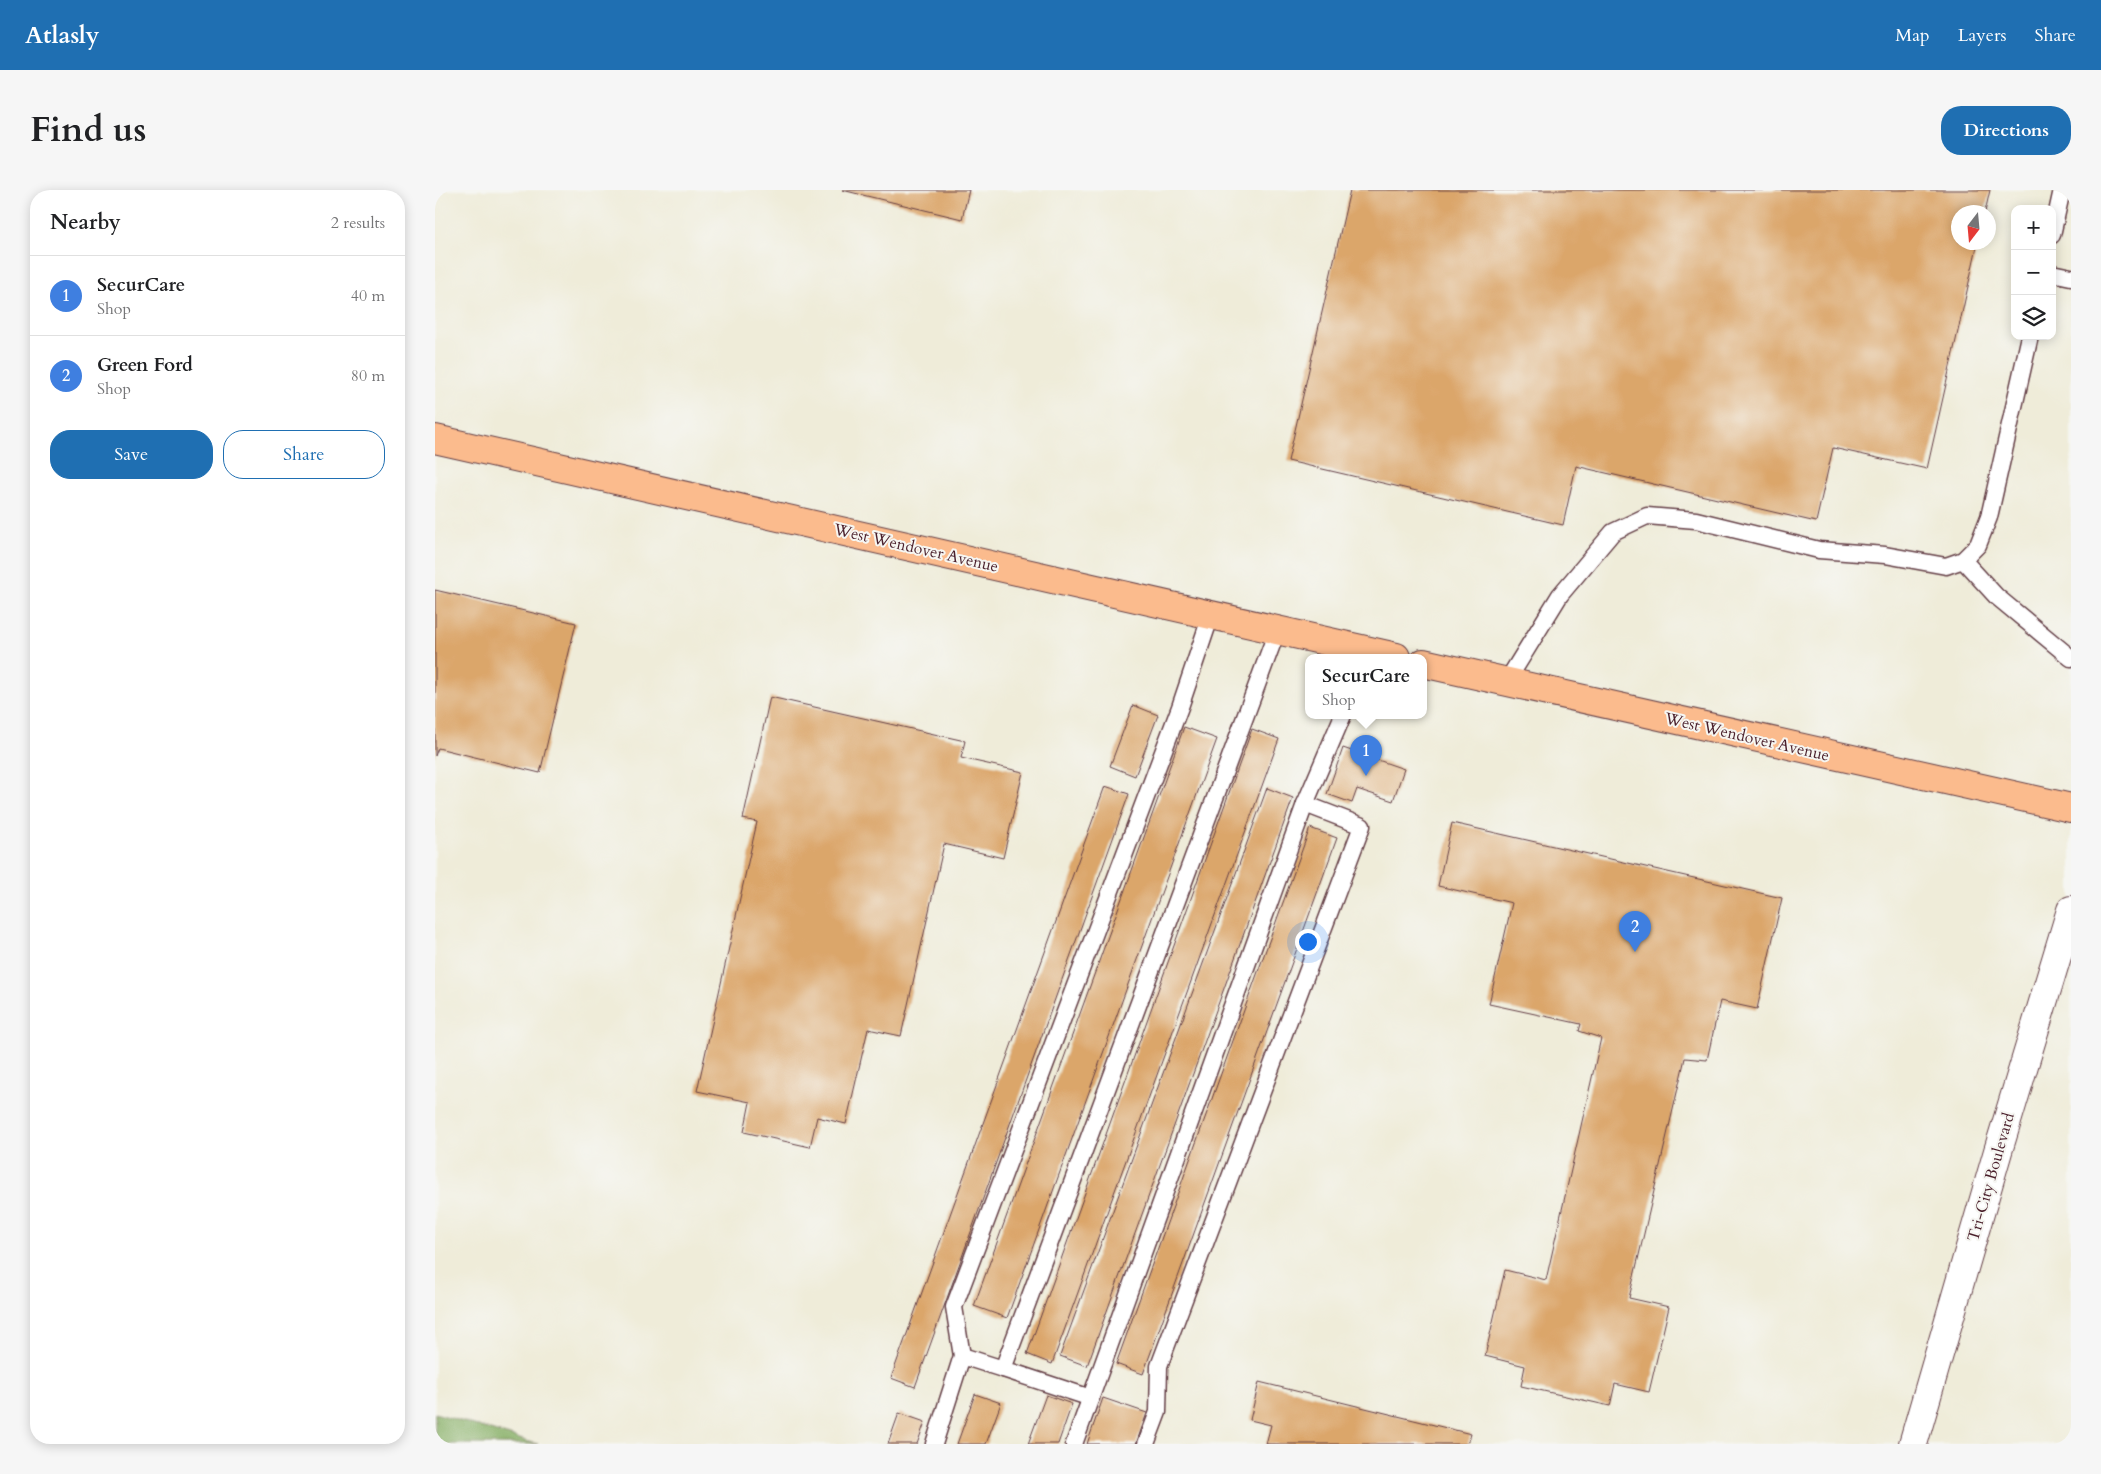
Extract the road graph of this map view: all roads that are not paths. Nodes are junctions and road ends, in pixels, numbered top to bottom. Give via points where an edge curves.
1 (2062, 190) edge
2 (2056, 217) edge
3 (2056, 274) edge
4 (2071, 277) edge
5 (2028, 340) edge
6 (435, 439) edge
7 (1963, 560) junction
8 (1211, 616) junction
9 (1277, 631) junction
10 (1373, 654) edge
11 (2071, 658) edge
12 (1427, 664) edge
13 (1507, 681) junction
14 (1341, 719) edge
15 (1305, 804) junction
16 (2071, 808) edge
17 (2071, 910) edge
18 (962, 1356) junction
19 (1003, 1369) junction
20 (1091, 1398) junction
21 (934, 1444) edge
22 (1074, 1444) edge
23 (1146, 1444) edge
24 (1913, 1444) edge

1 - 2 lane
3 - 4 lane
5 - 7 lane via 1989,517 1978,545
6 - 8 highway, West Wendover Avenue
7 - 11 lane via 1996,596
7 - 13 lane via 1946,566 1885,555 1819,550 1696,520 1647,516 1613,532 1560,595
8 - 9 highway, West Wendover Avenue
8 - 18 lane via 1180,708 954,1307
9 - 10 highway, West Wendover Avenue
9 - 19 lane
12 - 13 highway, West Wendover Avenue
13 - 16 highway, West Wendover Avenue
14 - 15 lane
15 - 20 lane
15 - 23 lane via 1361,826 1159,1366 1157,1412
17 - 24 street, Tri-City Boulevard
18 - 19 lane
18 - 21 lane
19 - 20 lane
20 - 22 lane

